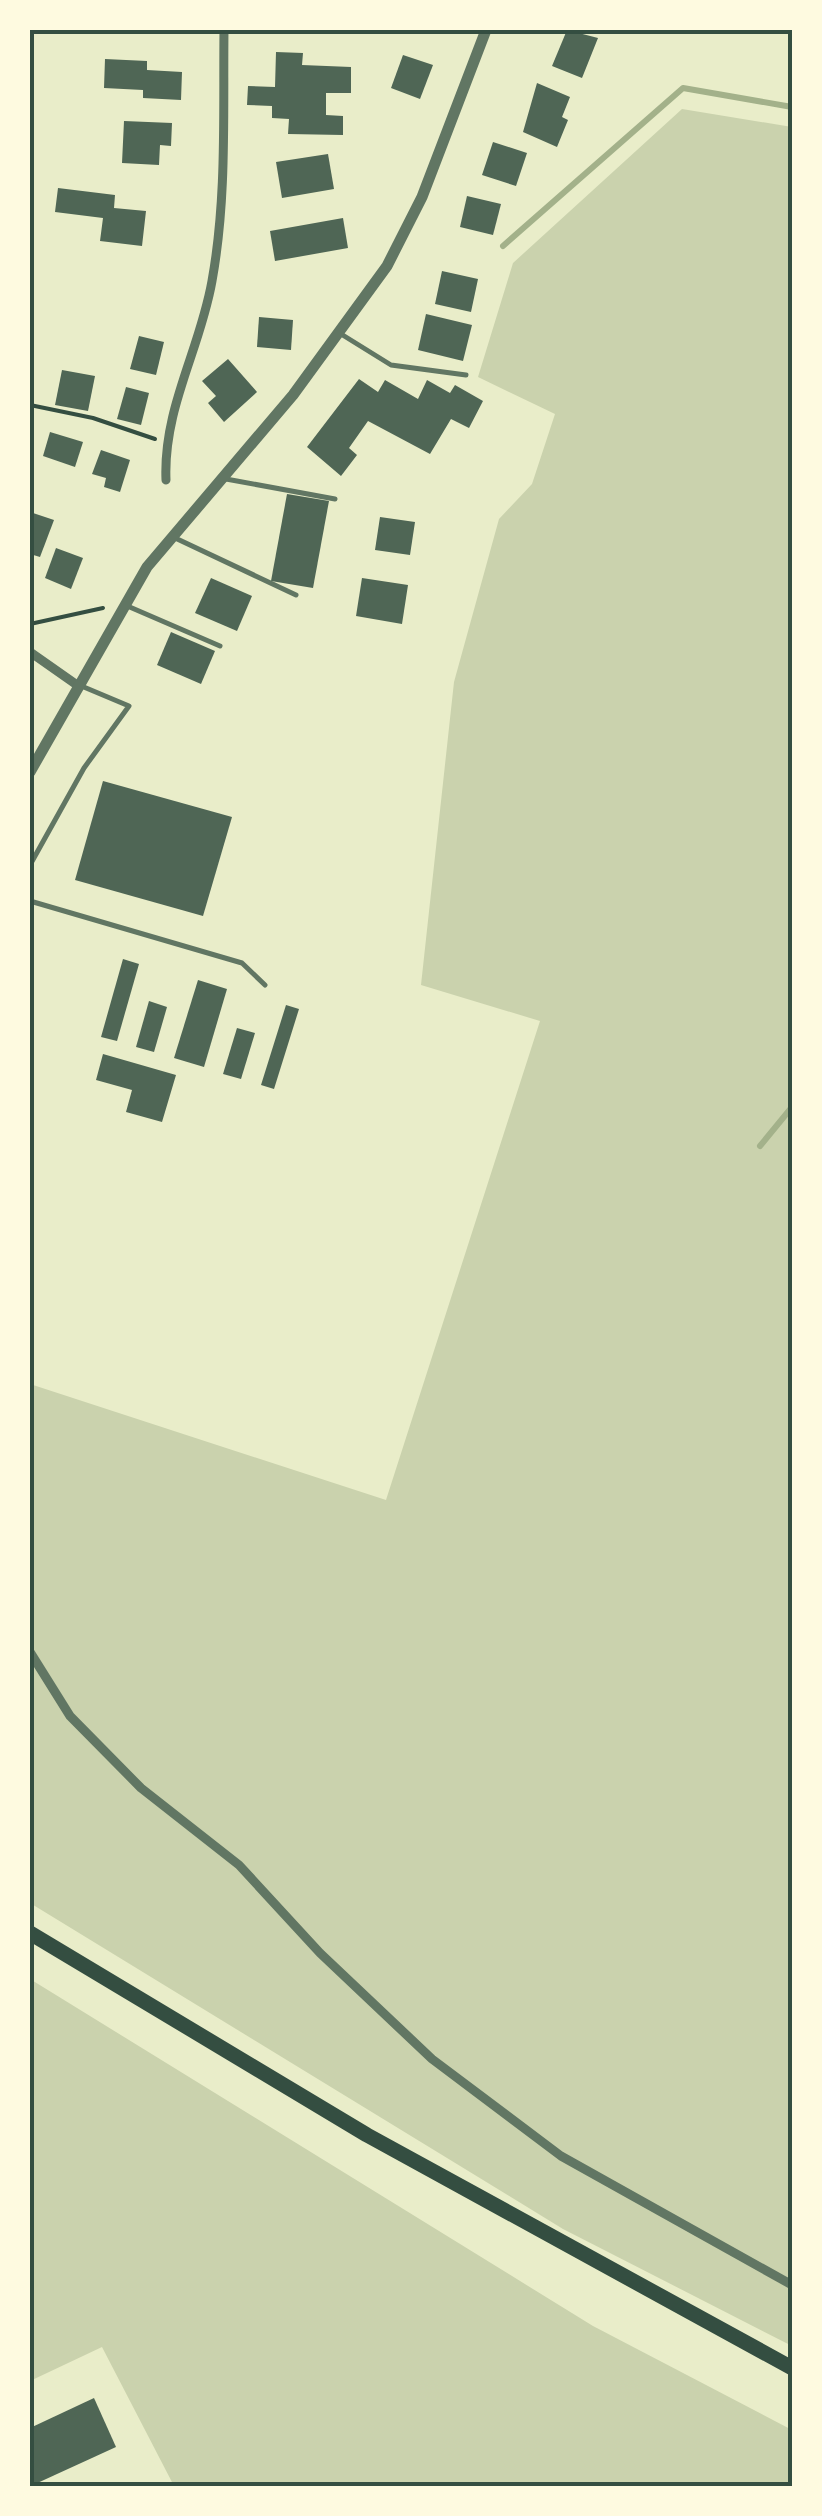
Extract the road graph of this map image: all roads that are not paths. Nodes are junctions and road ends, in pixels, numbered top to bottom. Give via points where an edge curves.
1 (224, 30) edge
2 (486, 30) edge
3 (341, 334) junction
4 (466, 375) dead end
5 (218, 478) junction
6 (166, 480) dead end
7 (335, 499) dead end
8 (170, 536) junction
9 (296, 596) dead end
10 (122, 604) junction
11 (220, 646) dead end
12 (30, 652) edge
13 (78, 685) junction
14 (30, 772) edge
15 (30, 865) edge
16 (30, 901) edge
17 (265, 985) dead end
18 (30, 1652) edge
19 (30, 1933) edge
20 (792, 2285) edge
21 (792, 2368) edge

1 - 6 street via 222,200 212,284 164,442
2 - 3 street via 422,197
3 - 4 lane via 391,364
3 - 5 street
5 - 7 lane
5 - 8 street
8 - 9 lane
8 - 10 street
10 - 11 lane
10 - 13 street
12 - 13 street
13 - 14 street
13 - 15 lane via 129,706 84,768
16 - 17 lane via 242,962
18 - 20 street via 70,1716 117,1764 239,1865 432,2059 561,2156
19 - 21 main road via 367,2136

